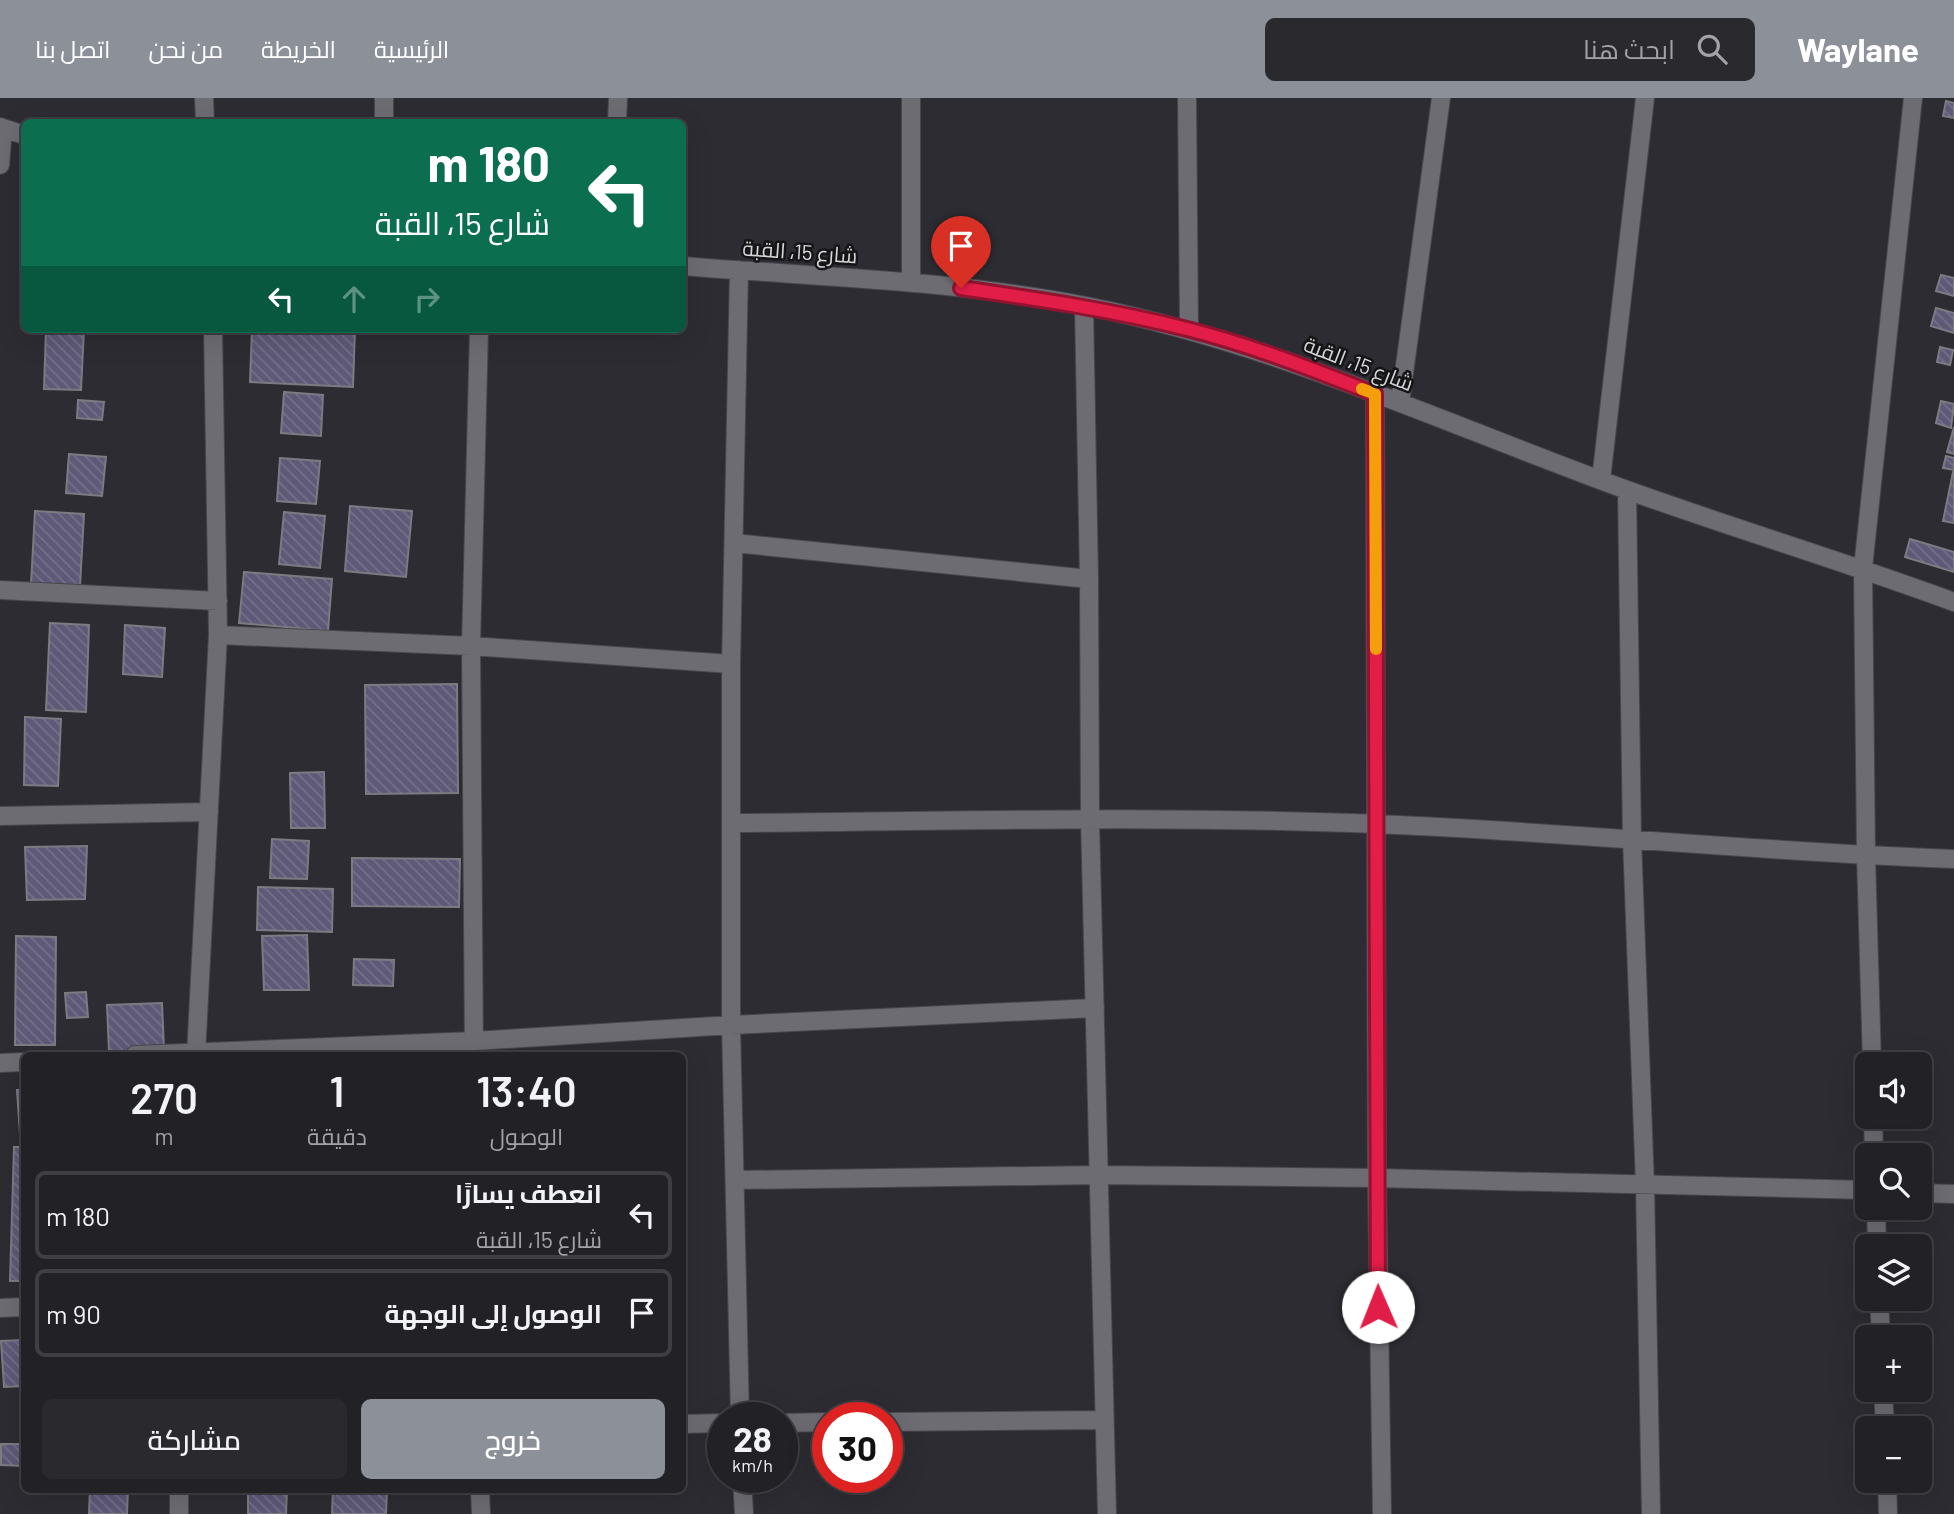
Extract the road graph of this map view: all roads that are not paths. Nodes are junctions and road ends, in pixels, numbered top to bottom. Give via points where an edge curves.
1 (204, 98) edge
2 (384, 98) edge
3 (618, 98) edge
4 (911, 98) edge
5 (1186, 98) edge
6 (1441, 98) edge
7 (1645, 98) edge
8 (1913, 98) edge
9 (205, 119) edge
10 (384, 119) edge
11 (617, 119) edge
12 (2, 127) edge
13 (21, 134) edge
14 (0, 165) edge
15 (686, 266) edge
16 (739, 270) junction
17 (911, 281) junction
18 (1084, 306) junction
19 (1189, 329) junction
20 (213, 333) edge
21 (480, 333) edge
22 (1375, 394) junction
23 (1400, 403) junction
24 (1601, 480) junction
25 (1627, 490) junction
26 (734, 543) junction
27 (1863, 568) junction
28 (1089, 579) junction
29 (0, 590) edge
30 (218, 601) junction
31 (1954, 602) edge
32 (218, 635) junction
33 (471, 646) junction
34 (731, 664) junction
35 (209, 812) junction
36 (0, 816) edge
37 (1090, 819) junction
38 (732, 822) junction
39 (1377, 824) junction
40 (1632, 839) junction
41 (1866, 856) junction
42 (1954, 859) edge
43 (1095, 1008) junction
44 (731, 1024) junction
45 (474, 1048) edge
46 (196, 1052) edge
47 (289, 1052) edge
48 (1871, 1052) edge
49 (21, 1062) edge
50 (0, 1063) edge
51 (1099, 1175) junction
52 (1377, 1178) junction
53 (736, 1180) junction
54 (1645, 1185) junction
55 (1855, 1190) edge
56 (1932, 1194) edge
57 (1954, 1195) edge
58 (21, 1307) edge
59 (0, 1308) edge
60 (740, 1402) edge
61 (1104, 1420) junction
62 (903, 1422) edge
63 (707, 1423) edge
64 (686, 1424) edge
65 (179, 1493) edge
66 (481, 1493) edge
67 (743, 1493) edge
68 (1887, 1493) edge
69 (179, 1514) edge
70 (481, 1514) edge
71 (744, 1514) edge
72 (1107, 1514) edge
73 (1381, 1514) edge
74 (1651, 1514) edge
75 (1888, 1514) edge

1 - 9 street
2 - 10 street
3 - 11 street
4 - 17 street
5 - 19 street
6 - 23 street
7 - 24 street
8 - 27 street
12 - 13 street
12 - 14 street
15 - 16 street, شارع 15، القبة
16 - 17 street, شارع 15، القبة
16 - 26 street
17 - 18 street, شارع 15، القبة
18 - 19 street, شارع 15، القبة
18 - 28 street
19 - 22 street, شارع 15، القبة
20 - 30 street
21 - 33 street
22 - 23 street, شارع 15، القبة
22 - 39 street
23 - 24 street, شارع 15، القبة
24 - 25 street, شارع 15، القبة
25 - 27 street, شارع 15، القبة
25 - 40 street
26 - 28 street
26 - 34 street
27 - 31 street, شارع 15، القبة
27 - 41 street
28 - 37 street
29 - 30 street
30 - 32 street
32 - 33 street
32 - 35 street
33 - 34 street
33 - 45 street
34 - 38 street
35 - 36 street
35 - 46 street
37 - 38 street
37 - 39 street
37 - 43 street
38 - 44 street
39 - 40 street
39 - 52 street
40 - 41 street
40 - 54 street
41 - 42 street
41 - 48 street
43 - 44 street
43 - 51 street
44 - 45 street
44 - 53 street
45 - 47 street
49 - 50 street
51 - 52 street
51 - 53 street
51 - 61 street
52 - 54 street
52 - 73 street
53 - 60 street
54 - 55 street
54 - 74 street
56 - 57 street
58 - 59 street
61 - 62 street
61 - 72 street
63 - 64 street
65 - 69 street
66 - 70 street
67 - 71 street
68 - 75 street

